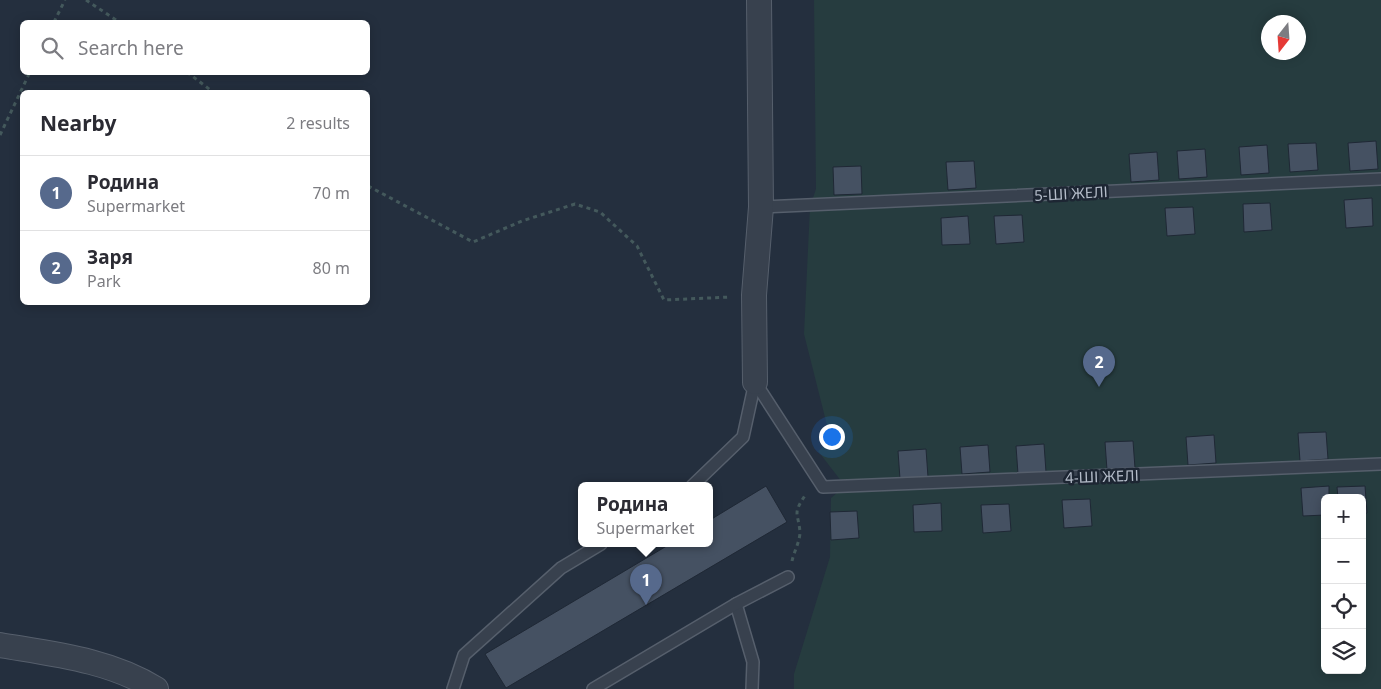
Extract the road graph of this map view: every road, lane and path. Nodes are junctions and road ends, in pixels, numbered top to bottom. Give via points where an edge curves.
1 (65, 0) edge
2 (86, 0) edge
3 (759, 0) edge
4 (55, 20) edge
5 (116, 20) edge
6 (29, 75) edge
7 (191, 75) edge
8 (21, 90) edge
9 (210, 90) edge
10 (20, 93) edge
11 (0, 135) edge
12 (1381, 180) edge
13 (370, 187) edge
14 (761, 207) junction
15 (754, 295) junction
16 (755, 382) junction
17 (1381, 464) edge
18 (696, 482) edge
19 (822, 487) junction
20 (596, 547) edge
21 (788, 577) joint
22 (736, 604) junction
23 (0, 645) edge
24 (156, 689) edge
25 (453, 689) edge
26 (593, 689) edge
27 (752, 689) edge

1 - 4 path
2 - 5 path
3 - 14 street
6 - 8 path
7 - 9 path
10 - 11 path
12 - 14 lane, 5-ШІ ЖЕЛІ
13 - 15 path via 473,242 522,221 575,204 600,212 637,246 664,300
14 - 15 street
15 - 16 street
16 - 18 lane via 743,437
16 - 19 lane
17 - 19 lane, 4-ШІ ЖЕЛІ
19 - 21 path via 808,492 798,505 796,518 800,534
20 - 25 lane via 561,568 464,655
21 - 22 lane
22 - 26 lane
22 - 27 lane via 753,662
23 - 24 street via 76,658 137,677

